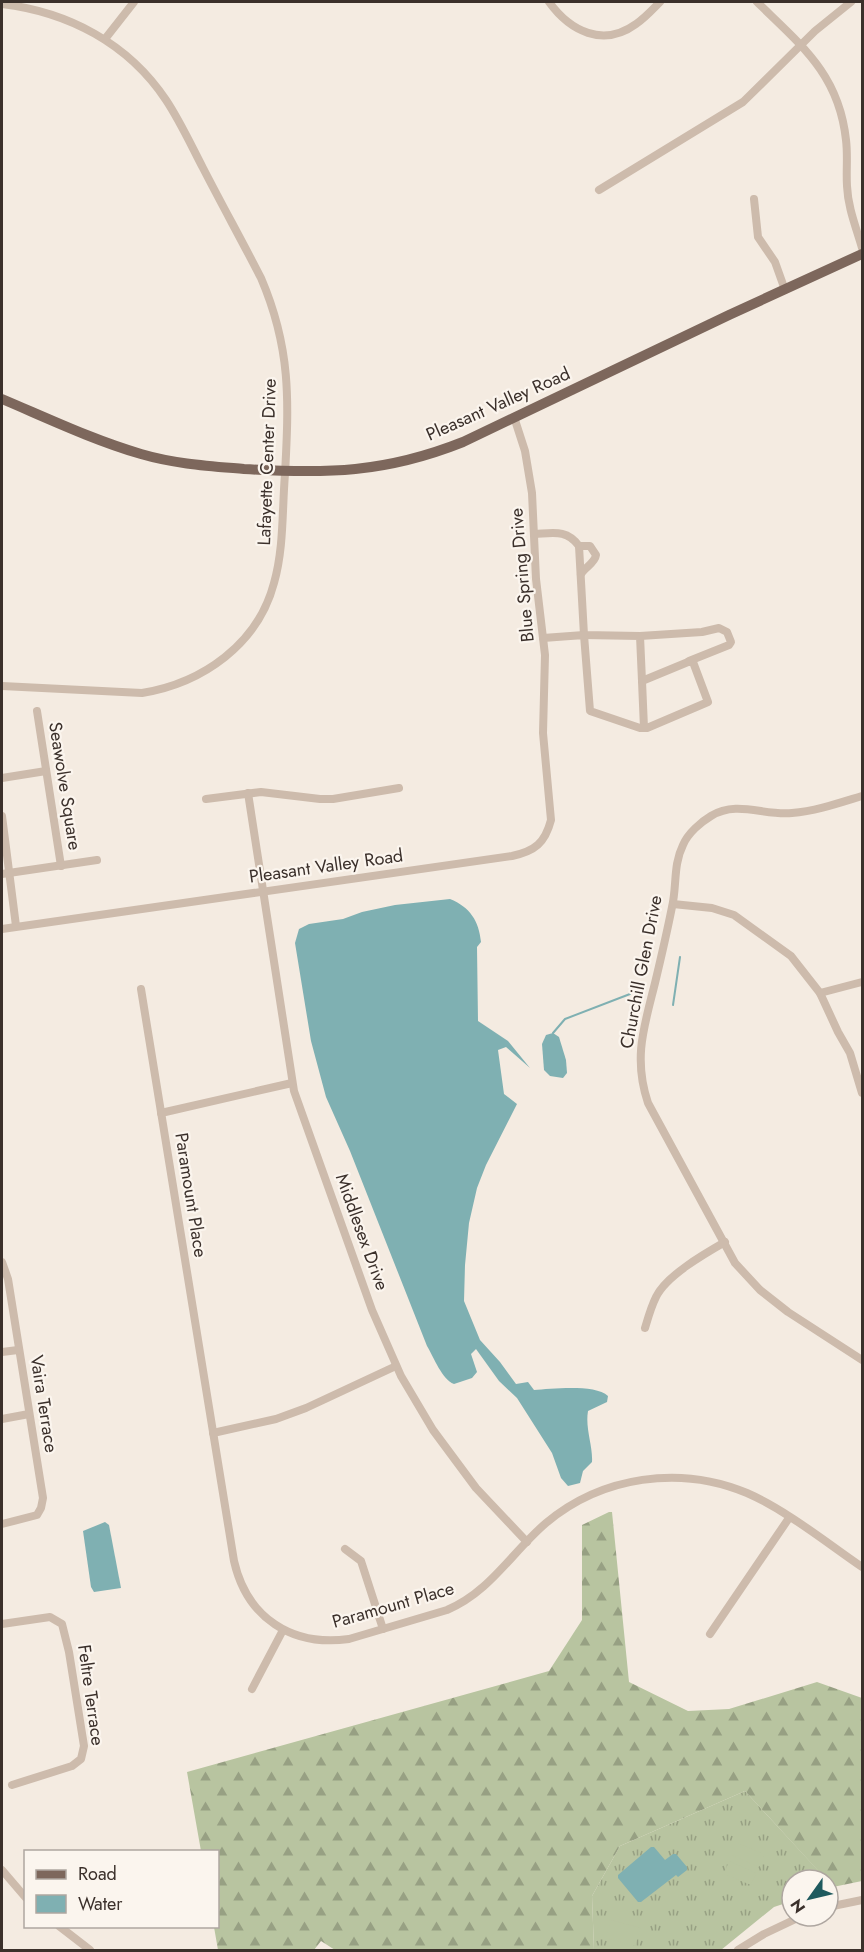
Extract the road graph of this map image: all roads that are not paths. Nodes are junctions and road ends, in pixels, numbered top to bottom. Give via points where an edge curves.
1 (134, 2) edge
2 (549, 2) edge
3 (660, 2) edge
4 (757, 2) edge
5 (851, 2) edge
6 (2, 4) edge
7 (105, 39) junction
8 (801, 44) junction
9 (599, 190) dead end
10 (754, 199) dead end
11 (862, 248) edge
12 (862, 254) edge
13 (785, 290) junction
14 (2, 399) edge
15 (514, 417) junction
16 (285, 471) junction
17 (535, 534) junction
18 (579, 546) junction
19 (580, 574) junction
20 (584, 635) junction
21 (640, 636) junction
22 (543, 638) junction
23 (688, 662) junction
24 (642, 681) junction
25 (2, 686) edge
26 (37, 711) dead end
27 (644, 728) junction
28 (543, 733) joint
29 (46, 771) junction
30 (2, 778) edge
31 (399, 788) dead end
32 (248, 793) junction
33 (862, 796) edge
34 (206, 799) dead end
35 (2, 816) edge
36 (97, 860) dead end
37 (61, 866) junction
38 (6, 873) edge
39 (263, 892) junction
40 (673, 904) junction
41 (16, 926) junction
42 (2, 928) edge
43 (862, 982) edge
44 (141, 989) dead end
45 (820, 993) junction
46 (292, 1083) junction
47 (862, 1093) edge
48 (161, 1113) junction
49 (724, 1242) junction
50 (2, 1262) edge
51 (645, 1328) dead end
52 (18, 1350) junction
53 (2, 1352) edge
54 (862, 1360) edge
55 (396, 1366) junction
56 (29, 1414) junction
57 (2, 1419) edge
58 (213, 1433) junction
59 (789, 1518) junction
60 (2, 1524) edge
61 (527, 1542) junction
62 (345, 1549) dead end
63 (862, 1567) edge
64 (2, 1624) edge
65 (383, 1629) junction
66 (283, 1630) junction
67 (710, 1634) dead end
68 (252, 1689) dead end
69 (12, 1785) dead end
70 (2, 1870) edge
71 (24, 1896) edge
72 (862, 1900) edge
73 (840, 1905) edge
74 (780, 1927) edge
75 (62, 1928) edge
76 (90, 1950) edge
77 (738, 1950) edge

1 - 7 street
2 - 3 street via 568,24 584,32 604,34 630,28
4 - 8 street
5 - 8 street
6 - 7 street, Lafayette Center Drive via 61,18
7 - 16 street, Lafayette Center Drive via 137,65 165,99 270,298 282,340 288,384
8 - 9 street via 743,102
8 - 11 street via 829,83 843,120 849,205
10 - 13 street via 758,237 775,262
12 - 13 main road, Pleasant Valley Road
13 - 15 main road, Pleasant Valley Road
14 - 16 main road, Pleasant Valley Road via 143,455 201,466
15 - 16 main road, Pleasant Valley Road via 442,450 390,465 322,472
15 - 17 street, Blue Spring Drive via 528,466
16 - 25 street, Lafayette Center Drive via 274,584 254,626 231,653 193,678 142,693
17 - 18 street via 563,533
17 - 22 street, Blue Spring Drive
18 - 19 street
18 - 19 street via 590,546 596,555
19 - 20 street
20 - 21 street
20 - 22 street
20 - 27 street via 590,711
21 - 23 street via 713,628 730,635 729,645
21 - 24 street
22 - 28 street, Blue Spring Drive
23 - 24 street
23 - 27 street via 693,662 708,702
24 - 27 street
26 - 29 street, Seawolve Square
28 - 39 street, Pleasant Valley Road via 551,820 541,842 527,853
29 - 30 street
29 - 37 street, Seawolve Square
31 - 32 street via 320,800 273,792
32 - 34 street
32 - 39 street, Middlesex Drive
33 - 40 street, Churchill Glen Drive via 804,812 779,814 734,808 712,816 684,842 676,861
35 - 38 street
36 - 37 street
37 - 38 street
38 - 41 street
39 - 41 street, Pleasant Valley Road
39 - 46 street, Middlesex Drive
40 - 45 street via 734,915 791,956
40 - 49 street, Churchill Glen Drive via 643,1025 641,1074 648,1103
41 - 42 street, Pleasant Valley Road
43 - 45 street
44 - 48 street, Paramount Place
45 - 47 street via 850,1053
46 - 48 street
46 - 55 street, Middlesex Drive via 372,1310
48 - 58 street, Paramount Place
49 - 51 street via 674,1276 656,1295
49 - 54 street, Churchill Glen Drive via 735,1263 760,1290
50 - 52 street, Vaira Terrace
52 - 53 street
52 - 56 street, Vaira Terrace
55 - 58 street via 306,1408
55 - 61 street, Middlesex Drive via 450,1455
56 - 57 street
56 - 60 street, Vaira Terrace via 43,1504 37,1515
58 - 66 street, Paramount Place via 239,1578 259,1611
59 - 61 street, Paramount Place via 730,1486 694,1479 657,1478 618,1484 581,1499
59 - 63 street, Paramount Place
59 - 67 street
61 - 65 street, Paramount Place via 468,1600
62 - 65 street via 361,1561
64 - 69 street, Feltre Terrace via 50,1617 62,1624 84,1746 81,1759 72,1766
65 - 66 street, Paramount Place via 334,1641 308,1639
66 - 68 street
70 - 71 street
72 - 73 street
74 - 77 street
75 - 76 street

